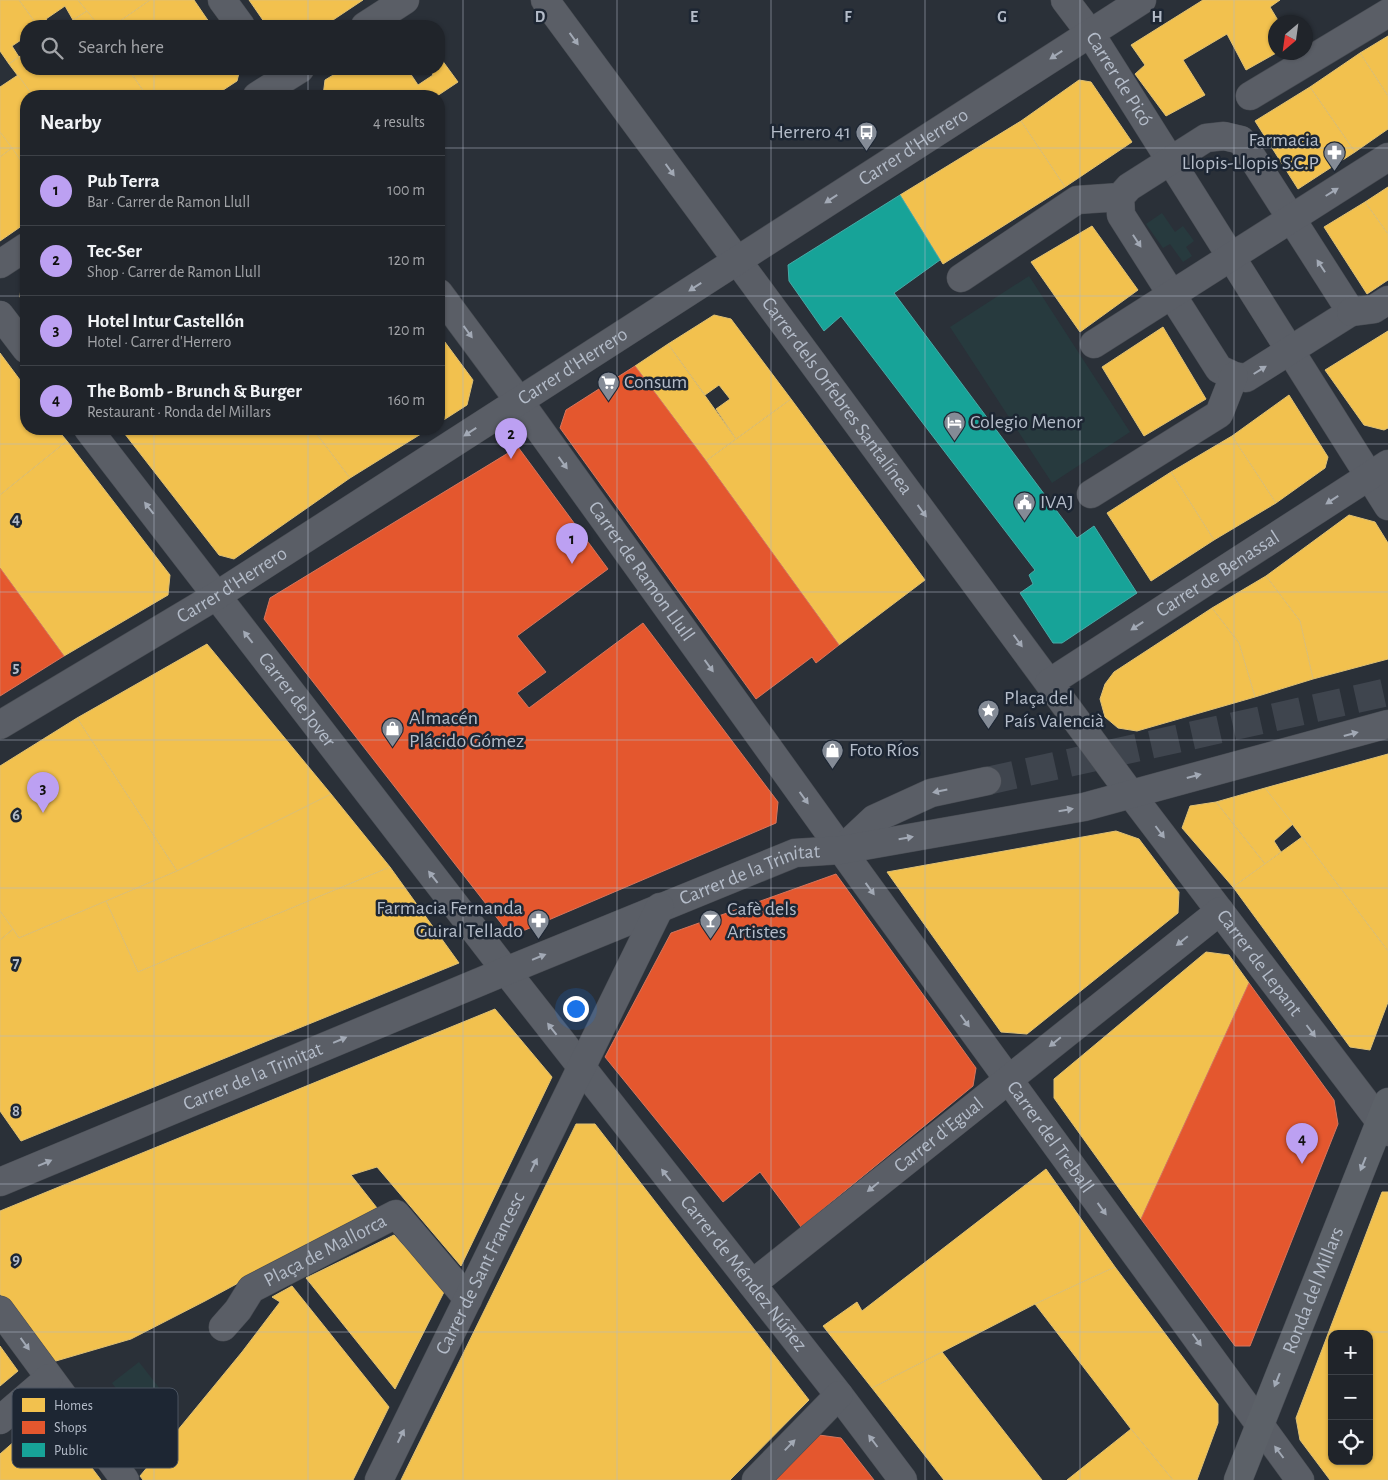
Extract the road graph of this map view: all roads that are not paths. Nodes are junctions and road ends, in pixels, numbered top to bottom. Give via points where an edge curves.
1 (222, 0) edge
2 (405, 0) edge
3 (545, 0) edge
4 (1065, 0) edge
5 (1142, 0) edge
6 (1388, 13) edge
7 (237, 20) edge
8 (374, 20) edge
9 (1090, 33) junction
10 (287, 78) edge
11 (267, 90) edge
12 (1250, 96) dead end
13 (1388, 157) edge
14 (1170, 160) junction
15 (1120, 197) junction
16 (1291, 218) junction
17 (20, 251) edge
18 (1231, 257) junction
19 (737, 260) junction
20 (0, 264) edge
21 (961, 278) dead end
22 (1172, 294) junction
23 (1388, 300) edge
24 (445, 301) edge
25 (1351, 312) junction
26 (0, 314) edge
27 (20, 341) edge
28 (1094, 344) dead end
29 (1290, 351) junction
30 (1234, 376) junction
31 (519, 401) junction
32 (93, 435) edge
33 (1379, 470) edge
34 (1091, 494) dead end
35 (1388, 506) edge
36 (216, 596) junction
37 (1049, 683) junction
38 (1388, 724) edge
39 (0, 725) edge
40 (987, 781) tunnel mouth
41 (1130, 793) junction
42 (841, 850) junction
43 (660, 907) junction
44 (1220, 910) junction
45 (506, 971) junction
46 (582, 1068) junction
47 (1008, 1080) junction
48 (1385, 1119) edge
49 (0, 1182) edge
50 (752, 1284) junction
51 (468, 1299) junction
52 (0, 1310) edge
53 (231, 1318) dead end
54 (49, 1378) junction
55 (37, 1388) edge
56 (56, 1388) edge
57 (839, 1395) junction
58 (12, 1410) edge
59 (0, 1420) edge
60 (1259, 1425) junction
61 (116, 1468) edge
62 (125, 1480) edge
63 (380, 1480) edge
64 (756, 1480) edge
65 (902, 1480) edge
66 (1238, 1480) edge
67 (1300, 1480) edge

1 - 7 street
2 - 8 street
3 -> 19 street, Carrer dels Orfebres Santalínea
4 - 9 street, Carrer de Picó
5 - 9 street, Carrer d'Herrero
6 - 12 street
9 - 14 street, Carrer de Picó
9 -> 19 street, Carrer d'Herrero
10 - 11 street
16 -> 13 street
14 - 15 street via 1129,187
14 - 16 street via 1206,138 1224,136 1241,140
14 - 18 street, Carrer de Picó
15 - 21 street via 1077,200
15 -> 22 street via 1121,215
16 - 18 street
25 -> 16 street
17 - 20 street
18 - 22 street
18 - 29 street, Carrer de Picó
19 -> 31 street, Carrer d'Herrero
19 -> 37 street, Carrer dels Orfebres Santalínea
22 - 28 street
22 - 30 street via 1219,369
23 - 25 street via 1374,308
24 -> 31 street, Carrer de Ramon Llull
25 - 29 street
26 - 27 street
30 -> 29 street via 1246,378
29 - 33 street, Carrer de Picó
30 - 34 street via 1219,414
31 -> 36 street, Carrer d'Herrero
31 -> 42 street, Carrer de Ramon Llull
36 -> 32 street, Carrer de Jover
33 - 35 street, Carrer de Picó
33 -> 37 street, Carrer de Benassal
36 - 39 street, Carrer d'Herrero
45 -> 36 street, Carrer de Jover
37 - 41 street, Carrer dels Orfebres Santalínea
41 -> 38 street
40 -> 42 street via 931,793 874,819
42 -> 41 street via 1084,807
41 -> 44 street, Carrer de Lepant
42 - 43 street, Carrer de la Trinitat via 795,852
42 -> 47 street, Carrer del Treball
45 -> 43 street, Carrer de la Trinitat
43 - 46 street, Carrer de la Trinitat
44 -> 47 street, Carrer d'Egual
44 -> 48 street, Carrer de Lepant
46 -> 45 street
49 -> 45 street, Carrer de la Trinitat
50 -> 46 street, Carrer de Méndez Núñez
51 -> 46 street, Carrer de Sant Francesc
47 -> 50 street, Carrer d'Egual
47 -> 60 street, Carrer del Treball
48 -> 60 main road, Ronda del Millars
50 - 57 street, Carrer de Méndez Núñez
51 - 53 street, Plaça de Mallorca via 396,1214 251,1289
63 -> 51 street, Carrer de Sant Francesc
52 -> 54 street
54 - 55 street
54 - 56 street
64 -> 57 street
65 -> 57 street, Carrer de Méndez Núñez
58 - 59 street
60 - 66 main road, Ronda del Millars
67 -> 60 street, Carrer del Treball
61 - 62 street

